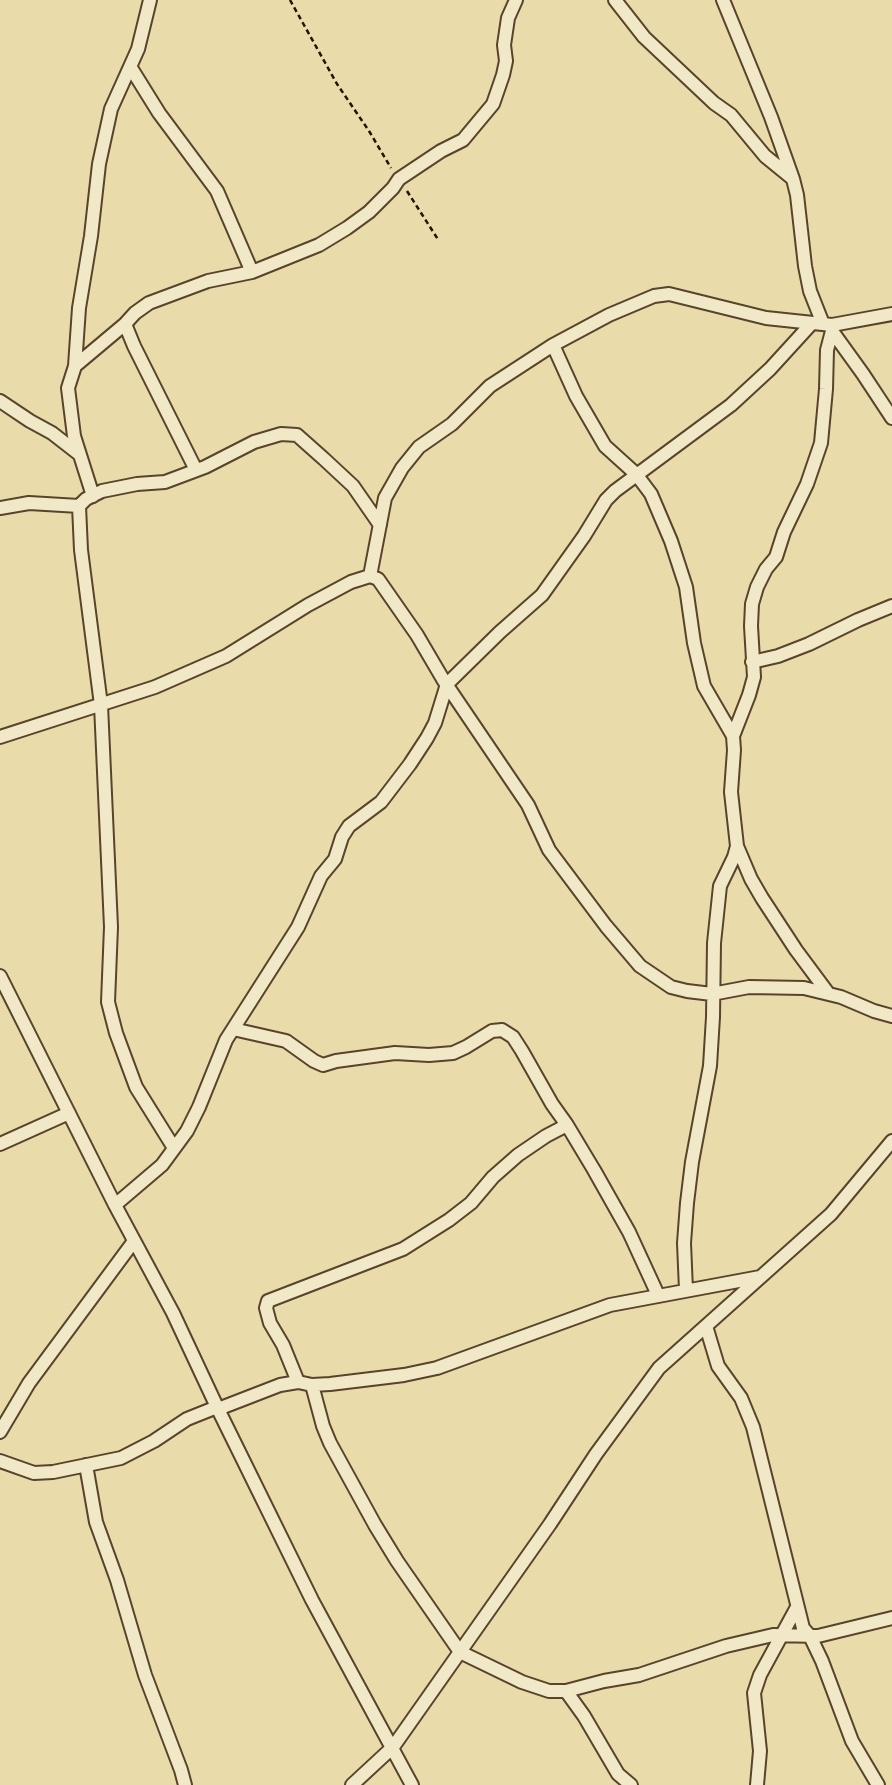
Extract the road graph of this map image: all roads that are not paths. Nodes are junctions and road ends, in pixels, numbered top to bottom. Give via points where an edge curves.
1 (516, 0) edge
2 (615, 0) edge
3 (723, 0) edge
4 (151, 1) edge
5 (131, 68) junction
6 (793, 179) junction
7 (251, 272) junction
8 (892, 314) edge
9 (125, 324) junction
10 (825, 326) junction
11 (553, 345) junction
12 (75, 366) junction
13 (0, 401) edge
14 (892, 418) edge
15 (79, 454) junction
16 (196, 470) junction
17 (636, 474) junction
18 (93, 496) junction
19 (79, 506) junction
20 (0, 508) edge
21 (380, 525) junction
22 (370, 576) junction
23 (892, 606) edge
24 (752, 662) junction
25 (447, 684) junction
26 (101, 705) junction
27 (733, 736) junction
28 (0, 737) edge
29 (737, 846) junction
30 (2, 983) edge
31 (828, 993) junction
32 (712, 994) junction
33 (892, 1016) edge
34 (233, 1029) junction
35 (69, 1113) junction
36 (567, 1125) junction
37 (892, 1141) edge
38 (0, 1144) edge
39 (174, 1148) junction
40 (115, 1205) junction
41 (134, 1241) junction
42 (760, 1277) junction
43 (686, 1290) junction
44 (658, 1295) junction
45 (706, 1326) junction
46 (298, 1382) junction
47 (312, 1385) junction
48 (217, 1408) junction
49 (0, 1432) edge
50 (0, 1461) edge
51 (86, 1465) junction
52 (797, 1606) junction
53 (892, 1618) edge
54 (783, 1635) junction
55 (810, 1636) junction
56 (460, 1652) junction
57 (566, 1691) junction
58 (393, 1747) junction
59 (185, 1785) edge
60 (352, 1785) edge
61 (412, 1785) edge
62 (632, 1785) edge
63 (757, 1785) edge
64 (877, 1785) edge

1 - 7 street via 508,18 503,75 492,104 463,140 399,179 347,228 319,245
2 - 6 street via 644,37 731,115 765,156
3 - 6 street
4 - 5 street
5 - 7 street via 217,191
5 - 12 street via 111,109 99,164
6 - 10 street via 810,292
7 - 9 street via 208,281 149,303
8 - 10 street
9 - 12 street
9 - 16 street
10 - 11 street via 766,318 669,294 609,315
10 - 14 street
10 - 17 street via 731,405
10 - 24 street via 821,443 776,557 757,587 752,604
11 - 17 street via 605,446
11 - 21 street via 490,386 452,424 419,447 385,498
12 - 15 street via 68,388
13 - 15 street
15 - 18 street
16 - 18 street via 165,482
16 - 21 street via 254,442 281,434 297,435 353,486
17 - 25 street via 606,500 542,595
17 - 27 street via 662,518 686,587 704,686
18 - 19 street
19 - 20 street via 29,503
19 - 26 street
21 - 22 street
22 - 25 street via 378,579
22 - 26 street via 308,605 226,656
23 - 24 street via 778,656
24 - 27 street via 754,677
25 - 32 street via 528,805 549,850 640,966 671,987
25 - 34 street via 427,738 382,802 349,826 298,927
26 - 28 street
26 - 39 street via 111,927 108,1002 136,1087
27 - 29 street via 731,792
29 - 31 street via 762,898
29 - 32 street via 720,886
30 - 35 street
31 - 32 street via 769,986
31 - 33 street
32 - 43 street via 710,1066 687,1203
34 - 36 street via 286,1041 323,1065 395,1053 453,1053 502,1030 513,1037
34 - 39 street via 199,1107
35 - 38 street
35 - 40 street
36 - 44 street via 629,1232
36 - 46 street via 518,1156 471,1203 403,1249 268,1301 270,1323
37 - 42 street via 831,1214
39 - 40 street via 162,1165
40 - 41 street
41 - 48 street
41 - 49 street via 29,1383
42 - 43 street
42 - 45 street
43 - 44 street
44 - 47 street via 610,1305 437,1368
45 - 52 street via 718,1366 741,1398 753,1427
45 - 56 street via 659,1368
46 - 47 street
46 - 48 street
47 - 56 street via 330,1443 375,1525
48 - 51 street via 187,1419 121,1458
48 - 58 street via 312,1600
50 - 51 street via 34,1473
51 - 59 street via 96,1522
52 - 54 street
52 - 55 street
53 - 55 street
54 - 55 street
54 - 57 street via 726,1646 639,1675
54 - 63 street via 754,1693 760,1751
55 - 64 street via 852,1741
56 - 57 street via 522,1682
56 - 58 street
57 - 62 street via 618,1774
58 - 60 street
58 - 61 street

